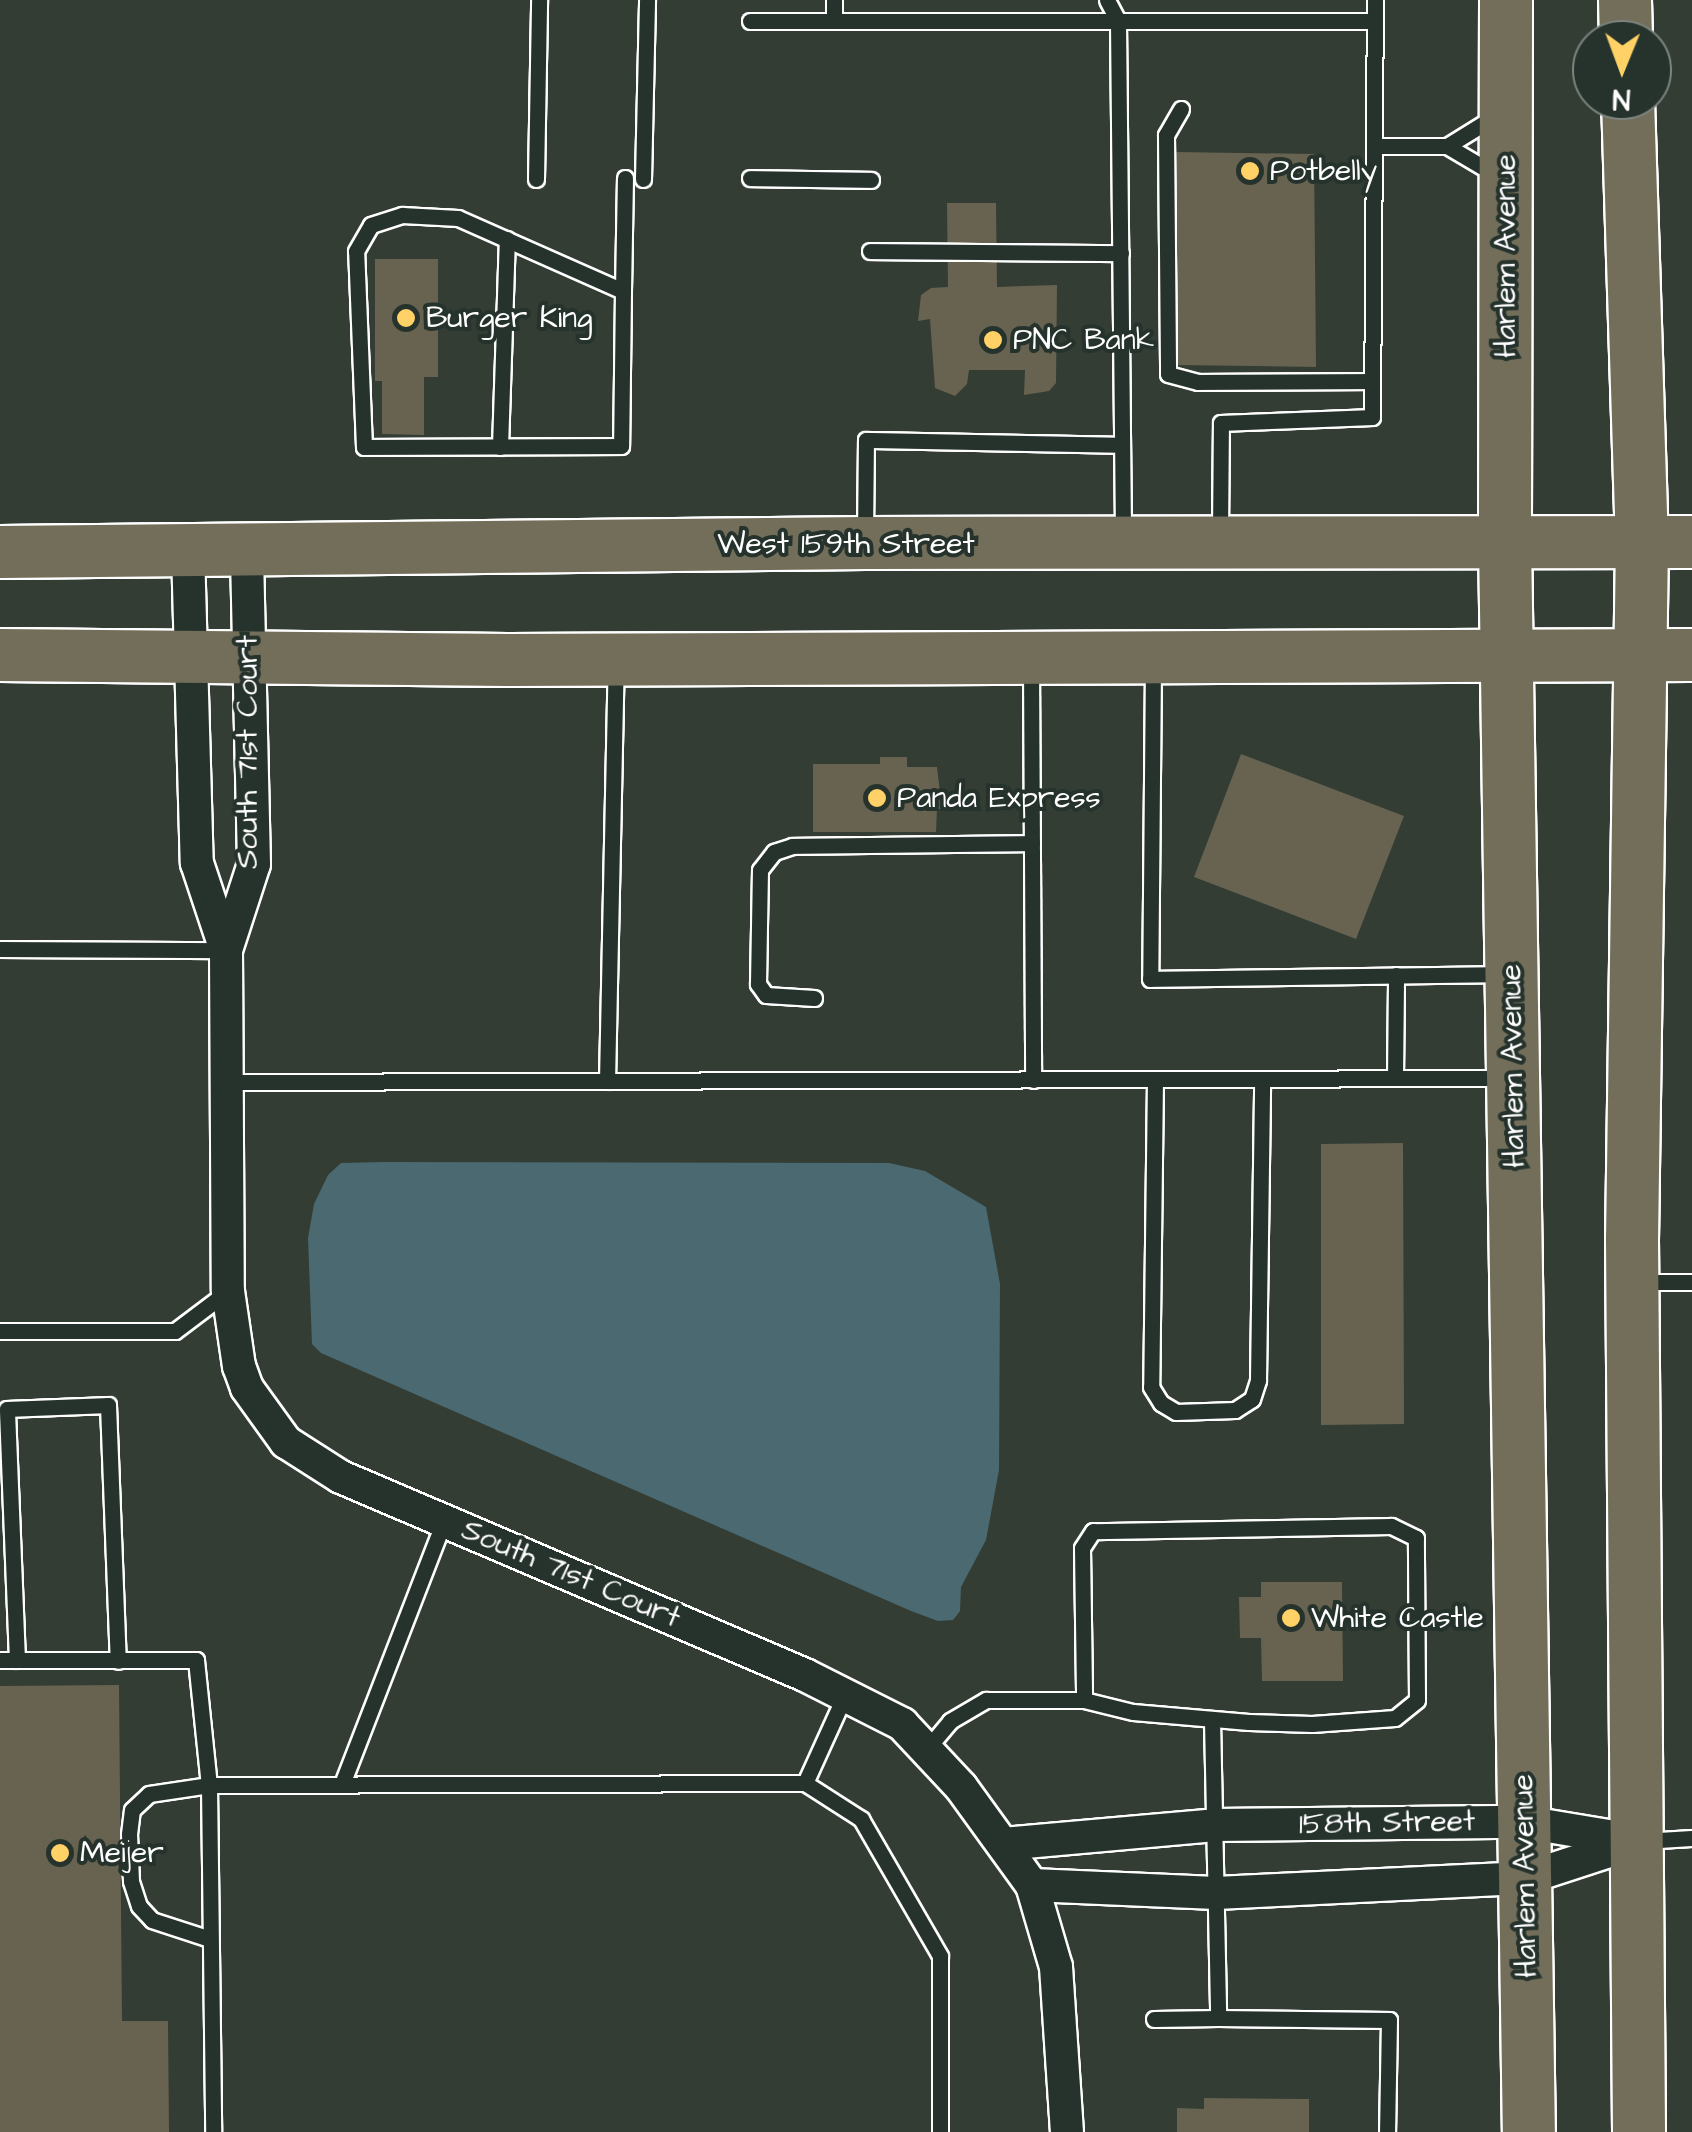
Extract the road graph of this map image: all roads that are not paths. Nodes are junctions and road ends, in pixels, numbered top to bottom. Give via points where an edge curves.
1 (539, 0) edge
2 (646, 0) edge
3 (834, 0) edge
4 (1107, 0) edge
5 (1375, 0) edge
6 (1506, 0) edge
7 (750, 21) dead end
8 (834, 21) junction
9 (1118, 21) junction
10 (1375, 21) junction
11 (1181, 108) dead end
12 (1506, 110) junction
13 (1630, 120) edge
14 (1374, 146) junction
15 (1447, 146) junction
16 (624, 178) dead end
17 (750, 178) dead end
18 (536, 179) dead end
19 (643, 179) dead end
20 (871, 180) dead end
21 (1506, 181) junction
22 (507, 239) junction
23 (870, 251) dead end
24 (1121, 253) junction
25 (623, 291) junction
26 (1372, 380) junction
27 (1122, 446) junction
28 (500, 447) junction
29 (1504, 541) junction
30 (1123, 542) junction
31 (1220, 542) junction
32 (1667, 542) edge
33 (864, 543) junction
34 (188, 550) junction
35 (247, 550) junction
36 (0, 552) edge
37 (1506, 654) junction
38 (0, 655) edge
39 (1639, 655) junction
40 (1692, 655) edge
41 (1031, 656) junction
42 (1153, 656) junction
43 (188, 657) junction
44 (249, 658) junction
45 (616, 659) junction
46 (1032, 843) junction
47 (0, 949) edge
48 (226, 950) junction
49 (1511, 974) junction
50 (1396, 975) junction
51 (814, 998) dead end
52 (1394, 1078) junction
53 (1513, 1078) junction
54 (1154, 1079) junction
55 (1262, 1079) junction
56 (1033, 1080) junction
57 (607, 1081) junction
58 (227, 1082) junction
59 (1632, 1282) junction
60 (1692, 1282) edge
61 (228, 1291) junction
62 (0, 1331) edge
63 (445, 1520) junction
64 (8, 1660) edge
65 (118, 1661) junction
66 (845, 1695) junction
67 (1084, 1700) junction
68 (1212, 1720) junction
69 (926, 1750) junction
70 (806, 1783) junction
71 (342, 1784) junction
72 (209, 1785) junction
73 (1524, 1822) junction
74 (1215, 1825) junction
75 (1692, 1838) edge
76 (1638, 1841) junction
77 (1003, 1844) junction
78 (1526, 1878) junction
79 (1032, 1885) junction
80 (1216, 1894) junction
81 (210, 1939) junction
82 (1218, 2018) junction
83 (1154, 2019) dead end
84 (213, 2132) edge
85 (940, 2132) edge
86 (1068, 2132) edge
87 (1387, 2132) edge
88 (1529, 2132) edge
89 (1639, 2132) edge

1 - 18 lane
2 - 19 lane
3 - 8 lane
4 - 9 lane
5 - 10 lane
6 - 12 main road, Harlem Avenue
7 - 8 lane
8 - 9 lane
9 - 10 lane
9 - 24 lane
10 - 14 lane
11 - 26 lane via 1166,135 1168,374 1198,382
12 - 15 lane
12 - 21 main road, Harlem Avenue
13 - 32 main road
14 - 15 lane
14 - 26 lane
15 - 21 lane
16 - 25 lane
17 - 20 lane
21 - 29 main road, Harlem Avenue
22 - 25 lane
22 - 28 lane
22 - 28 lane via 458,218 402,215 370,225 356,252 364,447
23 - 24 lane
24 - 27 lane
25 - 28 lane via 621,446
26 - 31 lane via 1372,418 1221,423
27 - 30 lane
27 - 33 lane via 866,440
29 - 31 main road, West 159th Street
29 - 32 main road, West 159th Street
29 - 37 main road, Harlem Avenue
30 - 31 main road, West 159th Street
30 - 33 main road, West 159th Street
32 - 39 main road
33 - 35 main road, West 159th Street
34 - 35 main road, West 159th Street
34 - 36 main road, West 159th Street
34 - 43 street, South 71st Court
35 - 44 street, South 71st Court
37 - 39 main road
37 - 42 main road
37 - 49 main road, Harlem Avenue
38 - 43 main road
39 - 40 main road
39 - 59 main road
41 - 42 main road
41 - 45 main road
41 - 46 lane
42 - 50 lane via 1150,979
43 - 44 main road
43 - 48 street, South 71st Court via 196,863
44 - 45 main road
44 - 48 street, South 71st Court via 254,864
45 - 57 lane
46 - 51 lane via 792,846 774,852 760,870 758,984 766,995
46 - 56 lane
47 - 48 lane
48 - 58 street, South 71st Court
49 - 50 lane
49 - 53 main road, Harlem Avenue
50 - 52 lane
52 - 53 lane
52 - 55 lane
53 - 73 main road, Harlem Avenue
54 - 55 lane
54 - 55 lane via 1150,1387 1176,1412 1235,1410 1252,1400 1258,1380
54 - 56 lane
56 - 57 lane
57 - 58 lane
58 - 61 street, South 71st Court
59 - 60 lane
59 - 76 main road
61 - 62 lane via 175,1332
61 - 63 street, South 71st Court via 243,1377 286,1442 341,1477
63 - 66 street, South 71st Court
63 - 71 lane
64 - 65 lane
64 - 65 lane via 7,1409 108,1406
65 - 72 lane via 196,1660
66 - 69 street, South 71st Court via 902,1724
66 - 70 lane
67 - 68 lane
67 - 68 lane via 1082,1548 1093,1531 1391,1526 1416,1538 1417,1700 1395,1718 1312,1724
67 - 69 lane via 986,1700 950,1721
68 - 74 lane
69 - 77 street, South 71st Court
70 - 71 lane
70 - 85 lane via 861,1819 940,1956
71 - 72 lane
72 - 81 lane
72 - 81 lane via 149,1794 132,1810 129,1834 138,1906 152,1920
73 - 74 street, 158th Street
73 - 76 street, 158th Street
73 - 78 main road, Harlem Avenue
74 - 77 street, 158th Street
74 - 80 lane
75 - 76 lane
76 - 78 street, 158th Street
76 - 89 main road
77 - 79 street, South 71st Court
78 - 80 street, 158th Street
78 - 88 main road, Harlem Avenue
79 - 80 street, 158th Street
79 - 86 street, South 71st Court via 1056,1967
80 - 82 lane
81 - 84 lane
82 - 83 lane
82 - 87 lane via 1389,2020

